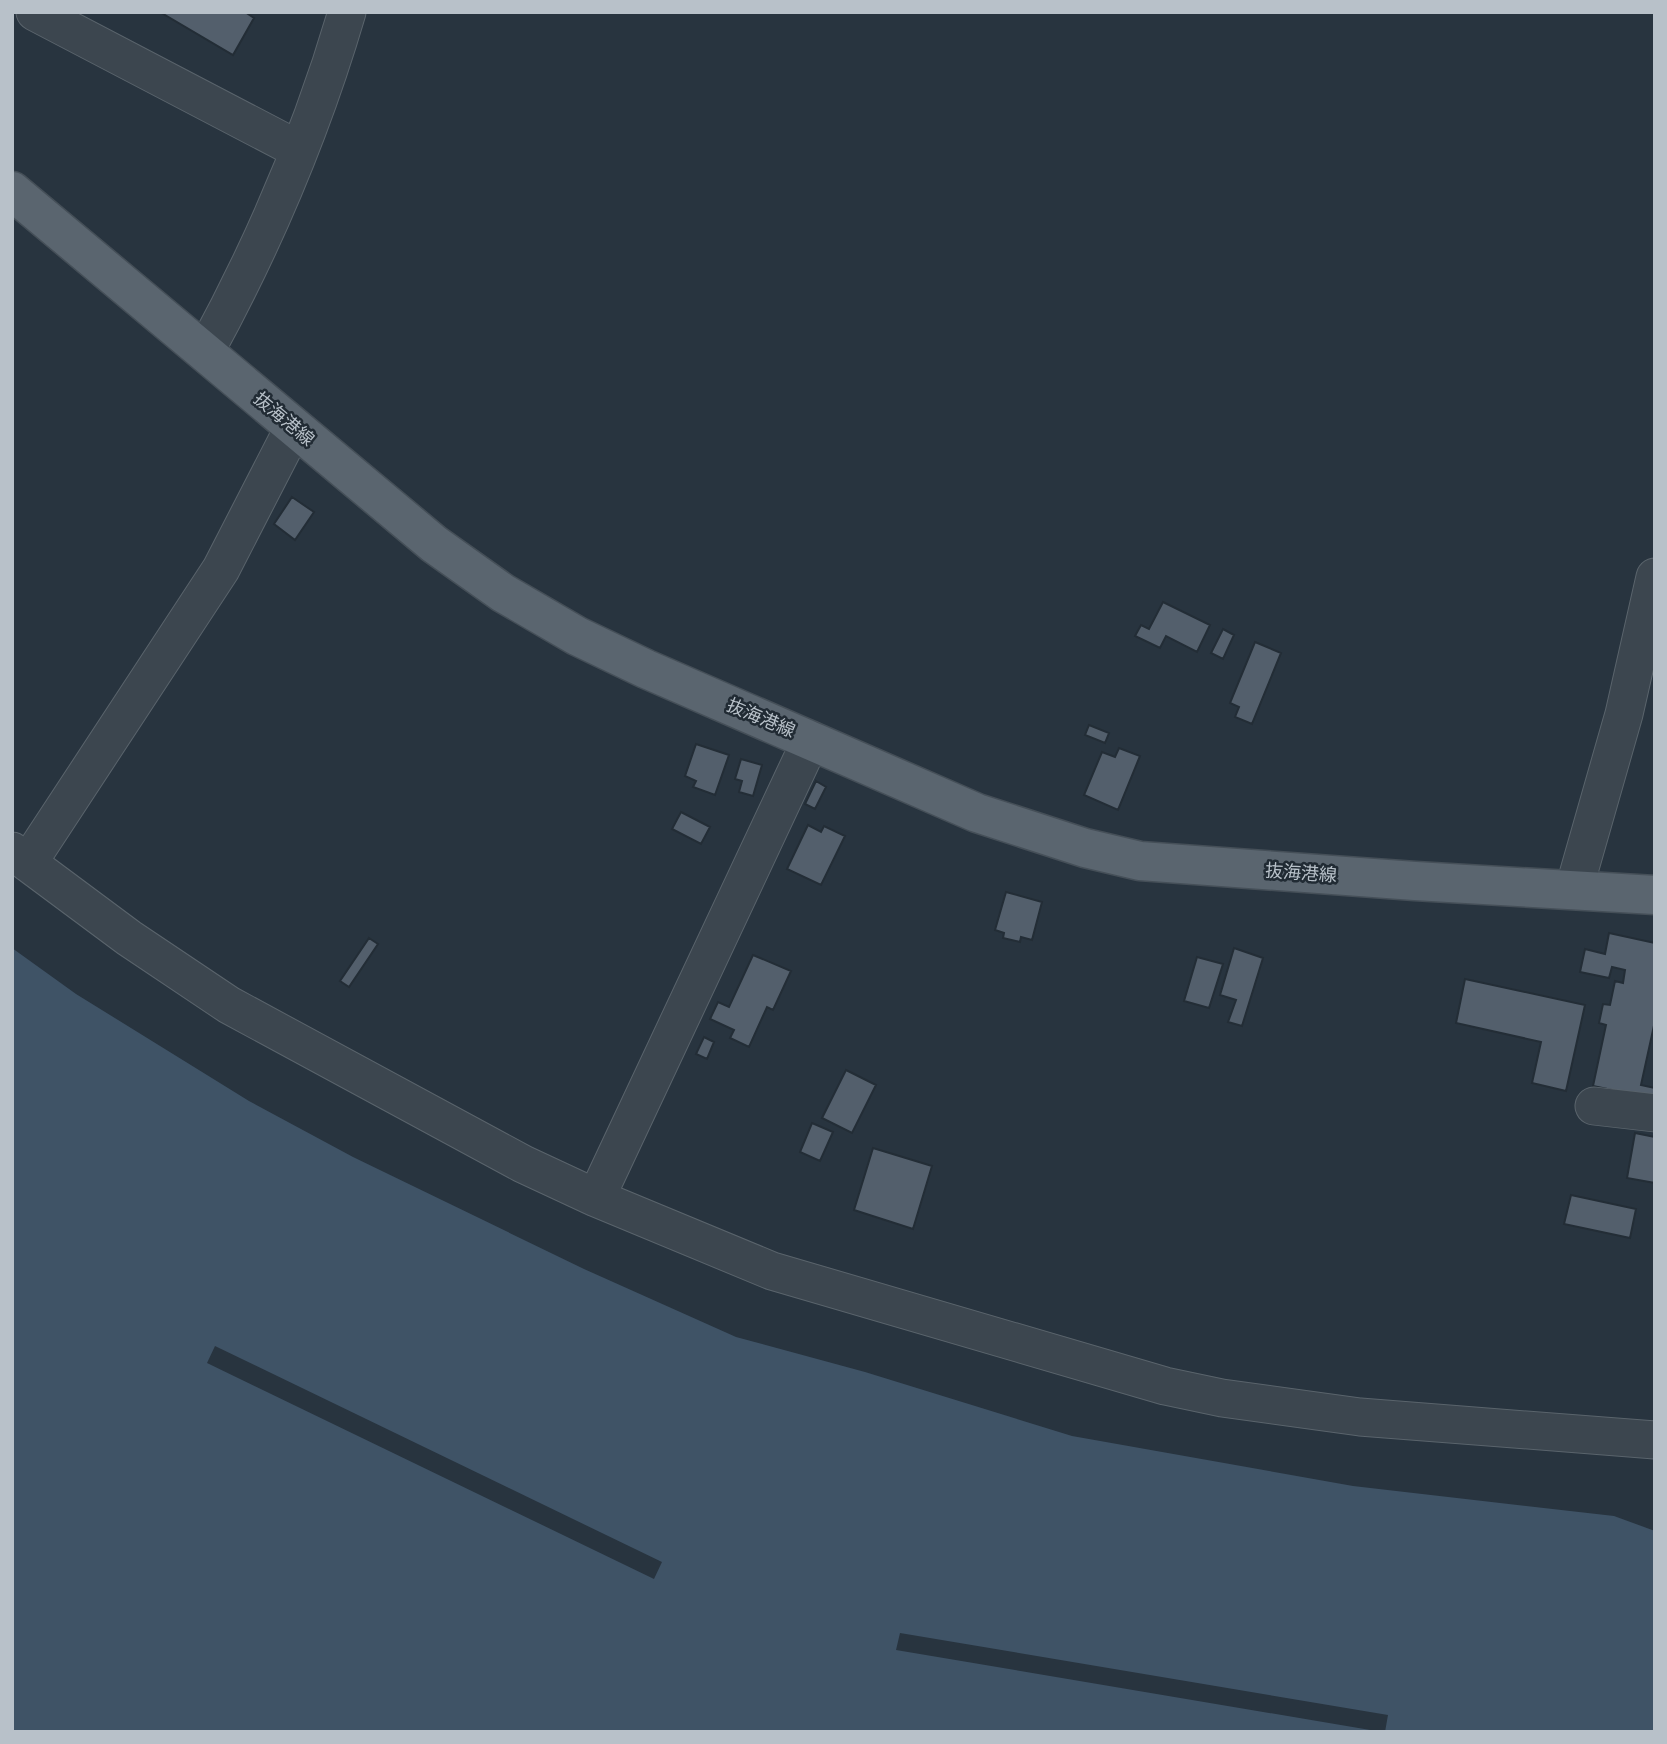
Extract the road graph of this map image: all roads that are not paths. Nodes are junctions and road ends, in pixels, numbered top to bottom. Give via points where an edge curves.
1 (35, 12) edge
2 (347, 12) edge
3 (299, 150) junction
4 (12, 191) edge
5 (205, 352) junction
6 (294, 427) junction
7 (1655, 577) edge
8 (811, 740) junction
9 (20, 857) edge
10 (1574, 889) junction
11 (1655, 895) edge
12 (1594, 1106) dead end
13 (1655, 1113) edge
14 (596, 1198) junction
15 (1655, 1440) edge

1 - 3 street
2 - 3 street
3 - 5 street via 250,270
4 - 5 main road, 抜海港線
5 - 6 main road, 抜海港線
6 - 8 main road, 抜海港線 via 435,544 503,593 646,669
6 - 9 street via 221,569
7 - 10 street
8 - 10 main road, 抜海港線 via 977,813 1140,861
8 - 14 street
9 - 14 street via 229,1005 523,1164
10 - 11 main road, 抜海港線
12 - 13 street
14 - 15 street via 772,1271 1165,1386 1360,1417

